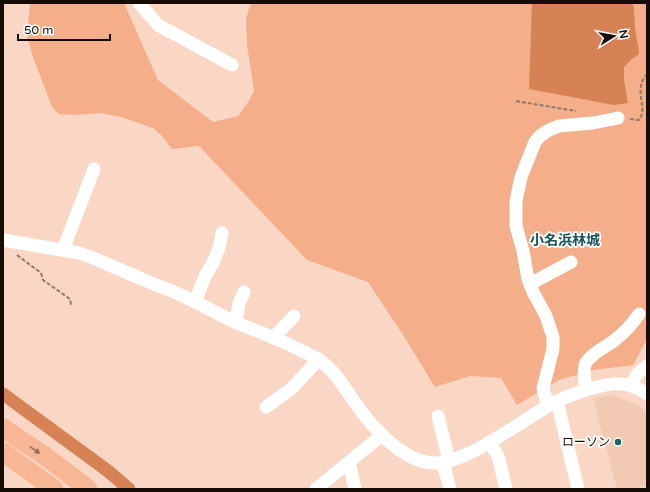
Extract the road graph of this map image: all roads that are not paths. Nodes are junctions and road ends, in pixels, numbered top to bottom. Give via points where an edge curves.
1 (139, 3) edge
2 (232, 65) dead end
3 (618, 118) road end
4 (94, 169) dead end
5 (222, 233) dead end
6 (3, 240) edge
7 (63, 250) junction
8 (571, 262) dead end
9 (530, 284) junction
10 (244, 292) dead end
11 (195, 302) junction
12 (639, 314) dead end
13 (294, 316) dead end
14 (236, 322) junction
15 (273, 338) junction
16 (319, 359) junction
17 (647, 366) edge
18 (631, 385) junction
19 (586, 390) junction
20 (647, 394) edge
21 (553, 404) junction
22 (266, 407) dead end
23 (438, 416) dead end
24 (3, 428) edge
25 (382, 435) junction
26 (489, 442) junction
27 (3, 452) edge
28 (349, 462) junction
29 (446, 462) junction
30 (54, 489) edge
31 (88, 489) edge
32 (316, 489) edge
33 (355, 489) edge
34 (450, 489) edge
35 (506, 489) edge
36 (578, 489) edge

1 - 2 street via 158,25
3 - 9 street via 559,126 535,142 521,177 516,201 516,226
4 - 7 street
5 - 11 street via 219,248
6 - 7 street
7 - 11 street via 93,258
8 - 9 street
9 - 21 street via 553,336 553,349 543,388
10 - 14 street
11 - 14 street
12 - 19 street via 616,339 585,364
13 - 15 street
14 - 15 street
15 - 16 street
16 - 22 street via 291,389
16 - 25 street via 340,381
17 - 18 street via 637,374
18 - 19 street via 605,385
18 - 20 street
19 - 21 street
21 - 26 street
21 - 36 street
23 - 29 street
24 -> 31 highway
25 - 28 street
25 - 29 street via 397,448 418,460
26 - 29 street via 470,454
26 - 35 street via 498,456
27 - 30 highway
28 - 32 street
28 - 33 street
29 - 34 street

